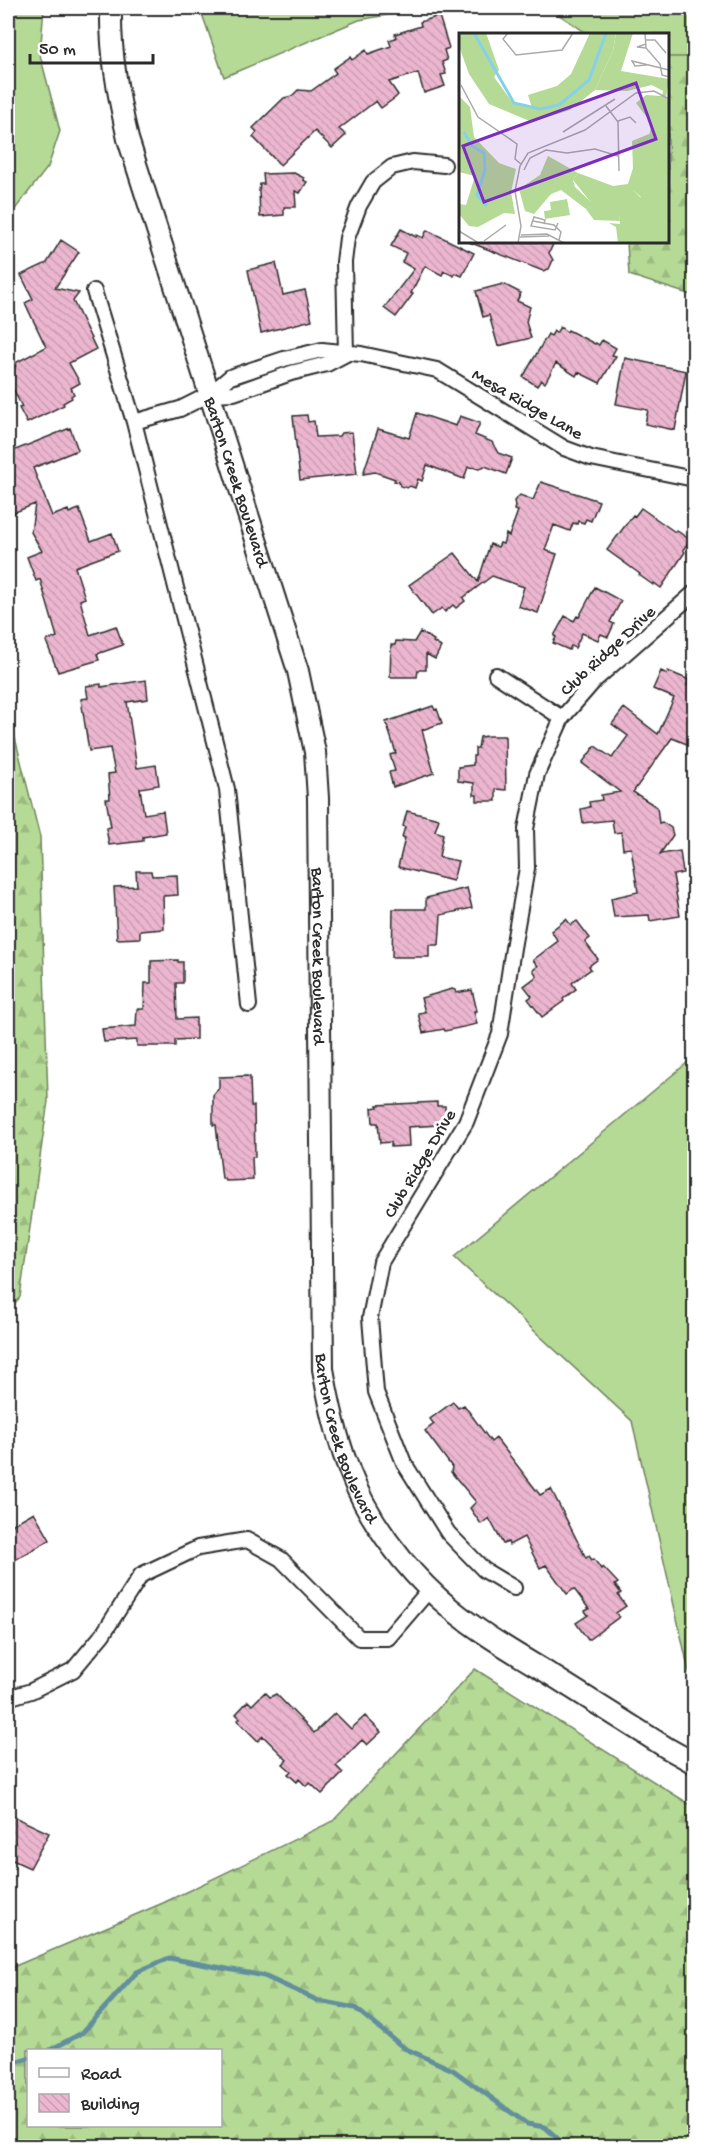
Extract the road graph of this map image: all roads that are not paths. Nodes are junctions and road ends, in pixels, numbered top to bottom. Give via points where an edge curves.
1 (111, 8) edge
2 (444, 165) dead end
3 (94, 291) dead end
4 (346, 354) junction
5 (210, 394) junction
6 (134, 422) junction
7 (694, 479) edge
8 (694, 593) edge
9 (496, 675) dead end
10 (562, 718) junction
11 (249, 1005) dead end
12 (514, 1588) dead end
13 (430, 1589) junction
14 (8, 1698) edge
15 (694, 1763) edge

1 - 5 street, Barton Creek Boulevard via 114,73 128,139
2 - 4 street via 413,162 392,167 373,182 359,206 347,238 344,262
3 - 6 street
4 - 5 street, Mesa Ridge Lane via 327,364 234,393
4 - 7 street, Mesa Ridge Lane via 437,370 564,448 591,459
5 - 6 street, Mesa Ridge Lane via 180,409
5 - 13 street, Barton Creek Boulevard via 298,671 315,752 323,1369 341,1445 364,1503 387,1539
6 - 11 street via 227,789
8 - 10 street, Club Ridge Drive via 595,680
9 - 10 street
10 - 12 street, Club Ridge Drive via 537,774 526,829 527,868 500,1034 466,1122 381,1262 370,1318 376,1392 404,1463 448,1533 484,1570
13 - 14 street via 388,1638 359,1638 280,1559 247,1540 198,1548 141,1575 103,1634 73,1670
13 - 15 street, Barton Creek Boulevard via 482,1632

